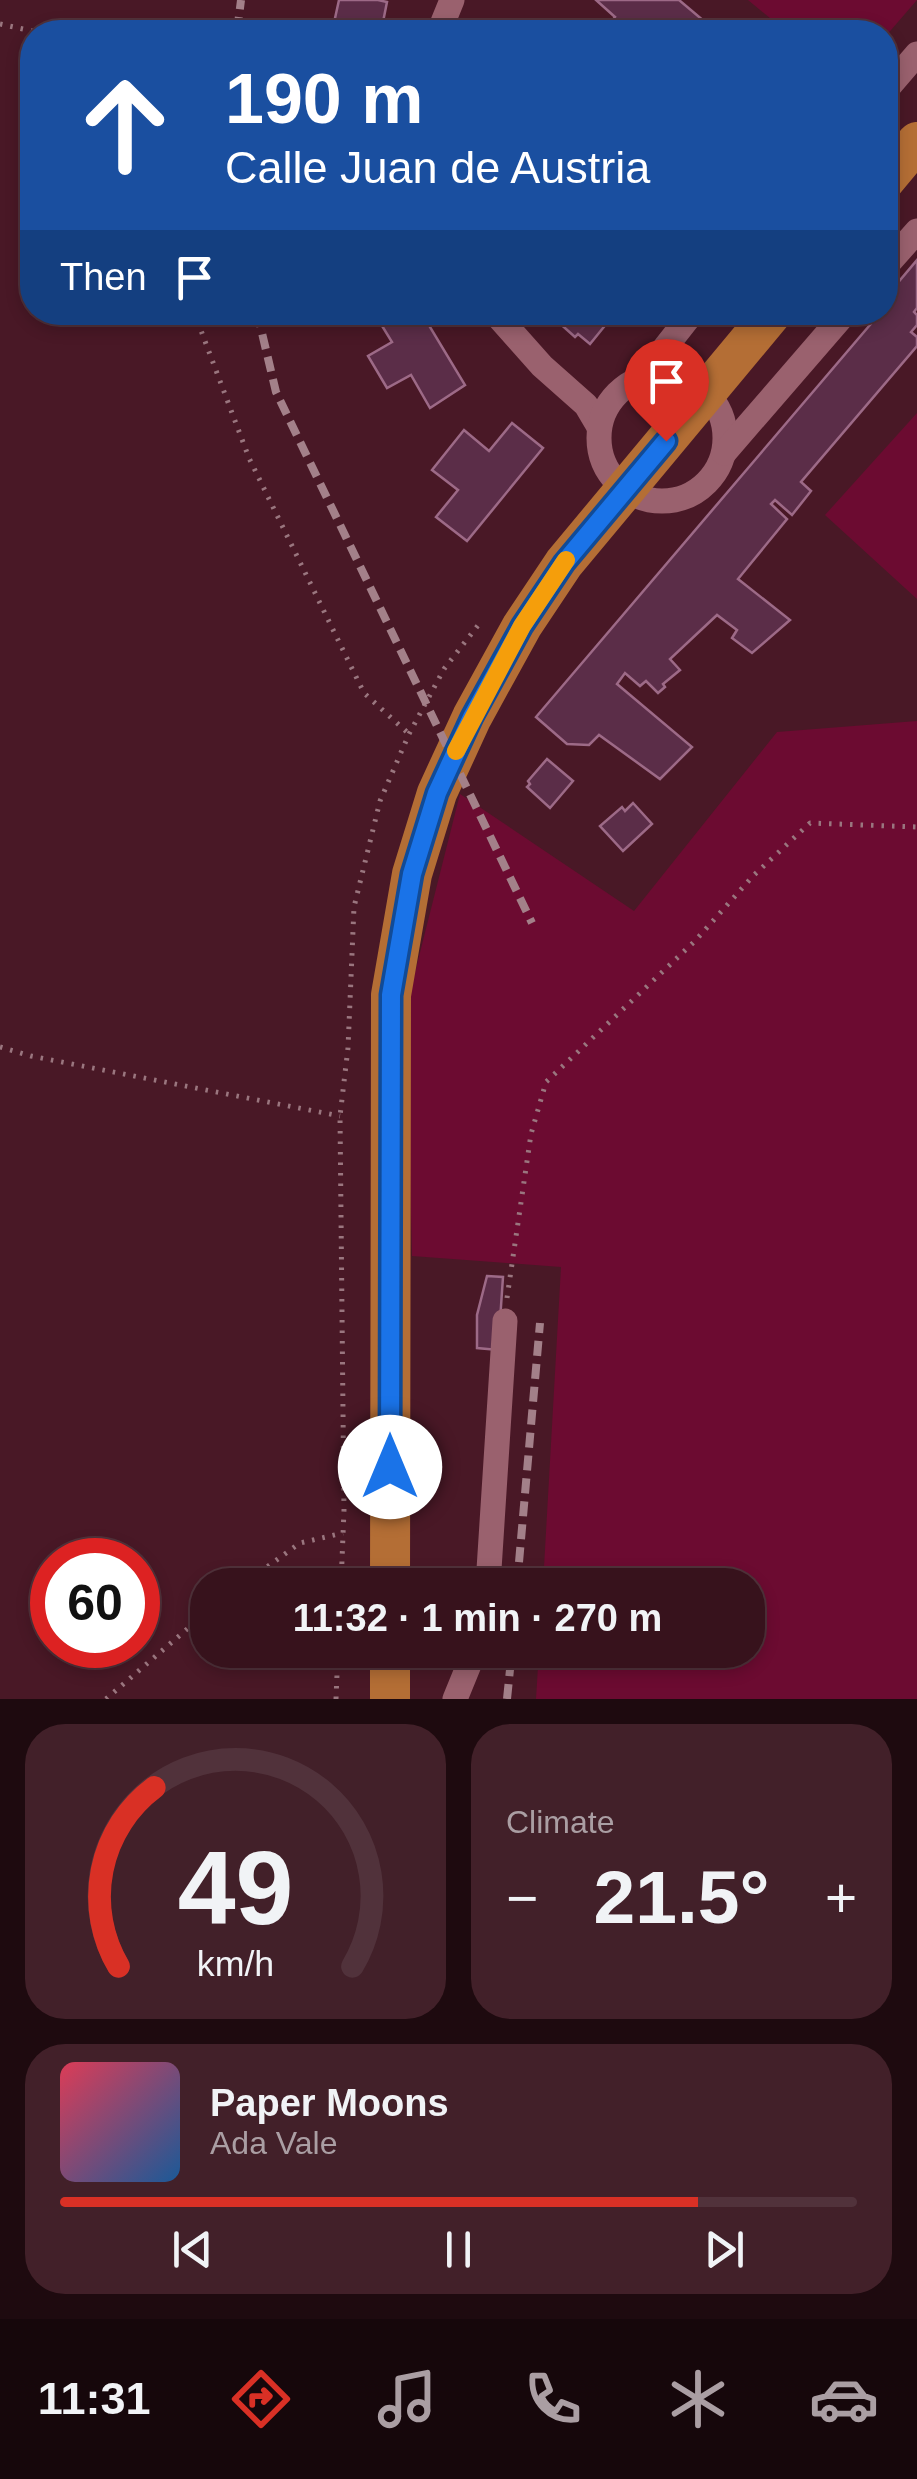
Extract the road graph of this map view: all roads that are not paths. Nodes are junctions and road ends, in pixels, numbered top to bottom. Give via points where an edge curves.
1 (917, 54) edge
2 (898, 76) edge
3 (917, 142) edge
4 (898, 165) edge
5 (917, 230) edge
6 (898, 252) edge
7 (506, 325) edge
8 (684, 325) edge
9 (762, 325) edge
10 (835, 325) edge
11 (641, 378) junction
12 (706, 392) junction
13 (599, 427) junction
14 (724, 453) junction
15 (624, 490) junction
16 (506, 1321) road end
17 (390, 1568) edge
18 (489, 1568) edge
19 (390, 1668) edge
20 (468, 1668) edge
21 (390, 1699) edge
22 (455, 1699) edge

1 - 2 street
3 - 4 main road
5 - 6 street
7 - 13 street via 586,405
8 - 11 street
9 - 12 main road
10 - 14 street
11 - 12 street via 677,376
11 - 13 street via 614,397
12 - 14 street via 720,410
12 - 15 main road
13 - 15 street via 603,462
14 - 15 street via 702,488 684,498 664,502
15 - 17 main road via 522,626 437,793 412,874 391,995
16 - 18 street
19 - 21 main road
20 - 22 street

